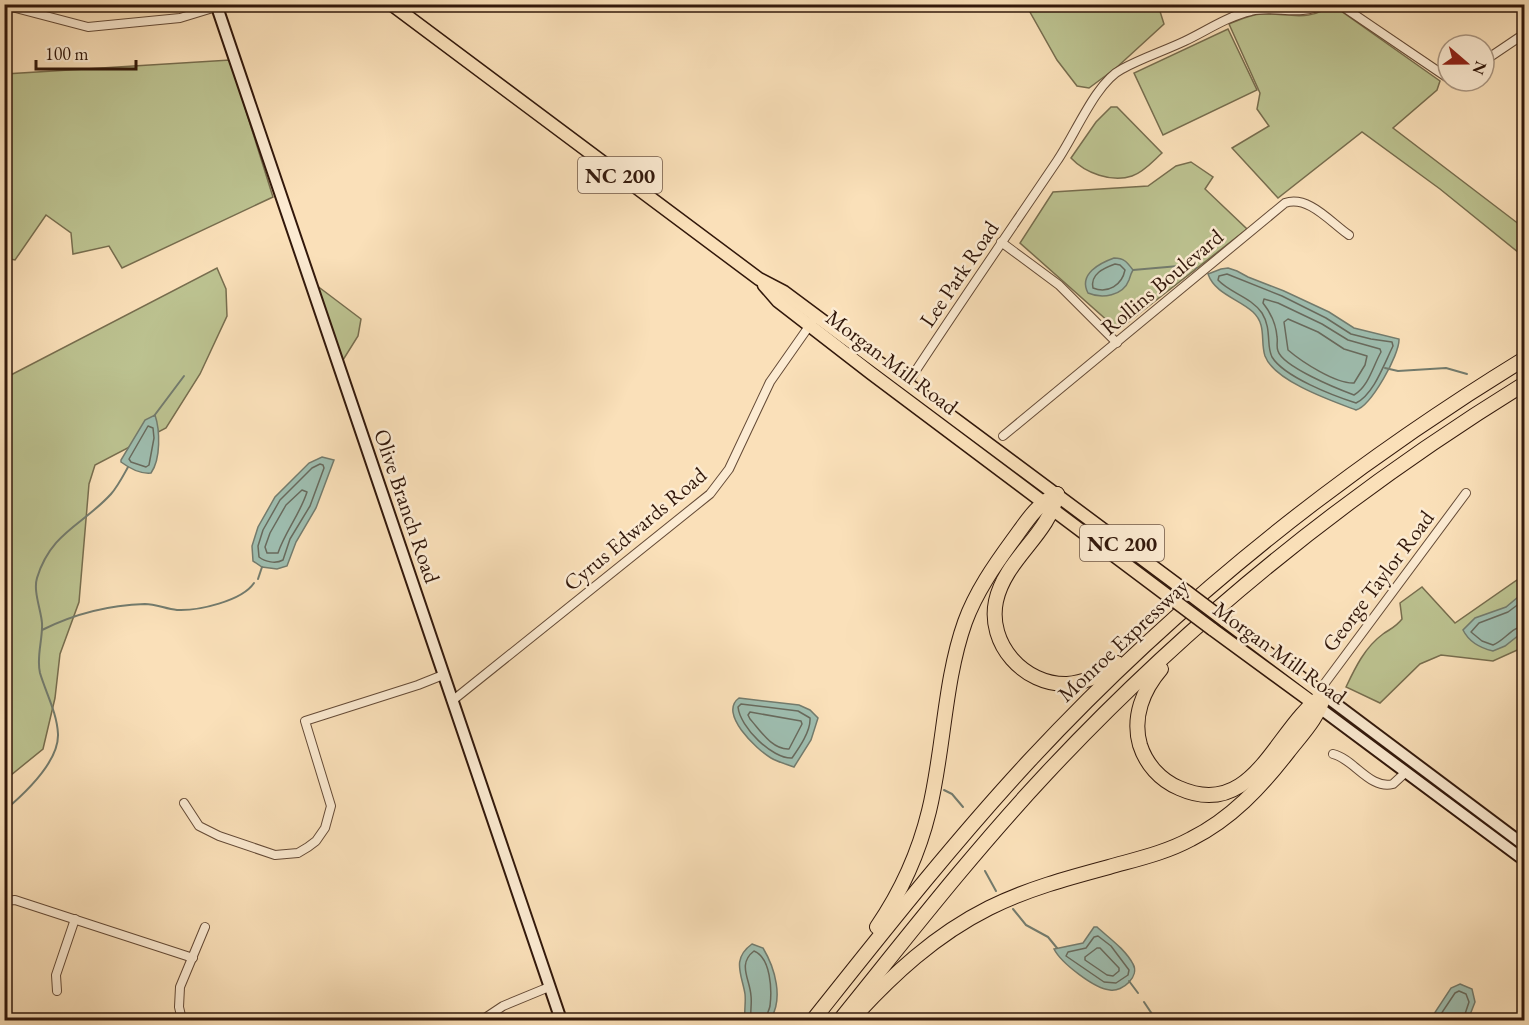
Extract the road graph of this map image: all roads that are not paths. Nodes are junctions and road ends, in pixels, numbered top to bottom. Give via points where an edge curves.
1 (391, 4) edge
2 (1323, 4) edge
3 (1339, 4) edge
4 (4, 5) edge
5 (216, 6) edge
6 (1524, 34) edge
7 (1496, 53) edge
8 (1436, 70) edge
9 (1349, 235) dead end
10 (1001, 242) junction
11 (813, 321) junction
12 (1117, 343) junction
13 (1524, 359) edge
14 (907, 384) junction
15 (1524, 384) edge
16 (1003, 436) dead end
17 (1466, 493) dead end
18 (1057, 494) junction
19 (1042, 502) junction
20 (1054, 511) junction
21 (1162, 630) junction
22 (1194, 631) junction
23 (443, 675) junction
24 (1318, 699) junction
25 (452, 701) junction
26 (1333, 754) dead end
27 (1406, 772) junction
28 (184, 802) dead end
29 (1524, 845) edge
30 (1524, 860) edge
31 (4, 901) edge
32 (75, 919) junction
33 (205, 927) dead end
34 (193, 958) junction
35 (549, 987) junction
36 (57, 992) dead end
37 (830, 999) junction
38 (182, 1020) edge
39 (482, 1020) edge
40 (561, 1020) edge
41 (813, 1020) edge
42 (840, 1020) edge
43 (850, 1020) edge

1 - 11 main road, Morgan Mill Road / NC 200 via 759,279 778,301
2 - 10 street, Lee Park Road via 1303,10 1251,11 1116,73 1100,89
3 - 8 street
4 - 5 street via 88,27 180,18
5 - 23 street, Olive Branch Road
6 - 7 street
9 - 12 street, Rollins Boulevard via 1308,204 1285,203
10 - 12 street via 1059,285
10 - 14 street, Lee Park Road
11 - 14 main road, Morgan Mill Road / NC 200
11 - 19 main road, Morgan Mill Road / NC 200
11 - 25 street, Cyrus Edwards Road via 770,382 729,470 710,494
12 - 16 street, Rollins Boulevard
13 - 21 highway, Monroe Expressway via 1340,483
14 - 18 main road, Morgan Mill Road / NC 200
15 - 22 highway, Monroe Expressway via 1352,501 1280,556
17 - 24 street, George Taylor Road
18 - 19 highway
18 - 20 highway
18 - 24 main road, Morgan Mill Road / NC 200, bridge via 1224,620
19 - 20 main road, Morgan Mill Road / NC 200
19 - 37 highway via 991,570 969,611 956,654 935,783 919,842 887,911
20 - 21 highway via 1012,566 997,598 997,631 1013,661 1049,682 1081,682 1110,669
20 - 24 main road, Morgan Mill Road / NC 200, bridge via 1212,630
21 - 37 highway, Monroe Expressway via 1000,793 939,862
22 - 24 highway via 1151,681 1138,716 1142,752 1171,785 1208,794 1239,786 1263,766
22 - 42 highway, Monroe Expressway via 1094,724 1016,807
23 - 25 street, Olive Branch Road
23 - 28 street via 305,721 331,806 325,828 316,841 298,853 275,855 219,836 199,826
24 - 27 street, Morgan Mill Road / NC 200
24 - 29 street, Morgan Mill Road / NC 200
24 - 43 highway via 1262,784 1209,829 1161,852 1050,883 987,909 911,959
25 - 35 street, Olive Branch Road
26 - 27 street via 1384,785 1397,782
27 - 30 street, Morgan Mill Road / NC 200
31 - 32 street via 15,900
32 - 34 street
32 - 36 street via 56,975
33 - 34 street
34 - 38 street via 180,987
35 - 39 street via 503,1006
35 - 40 street, Olive Branch Road
37 - 41 highway, Monroe Expressway

